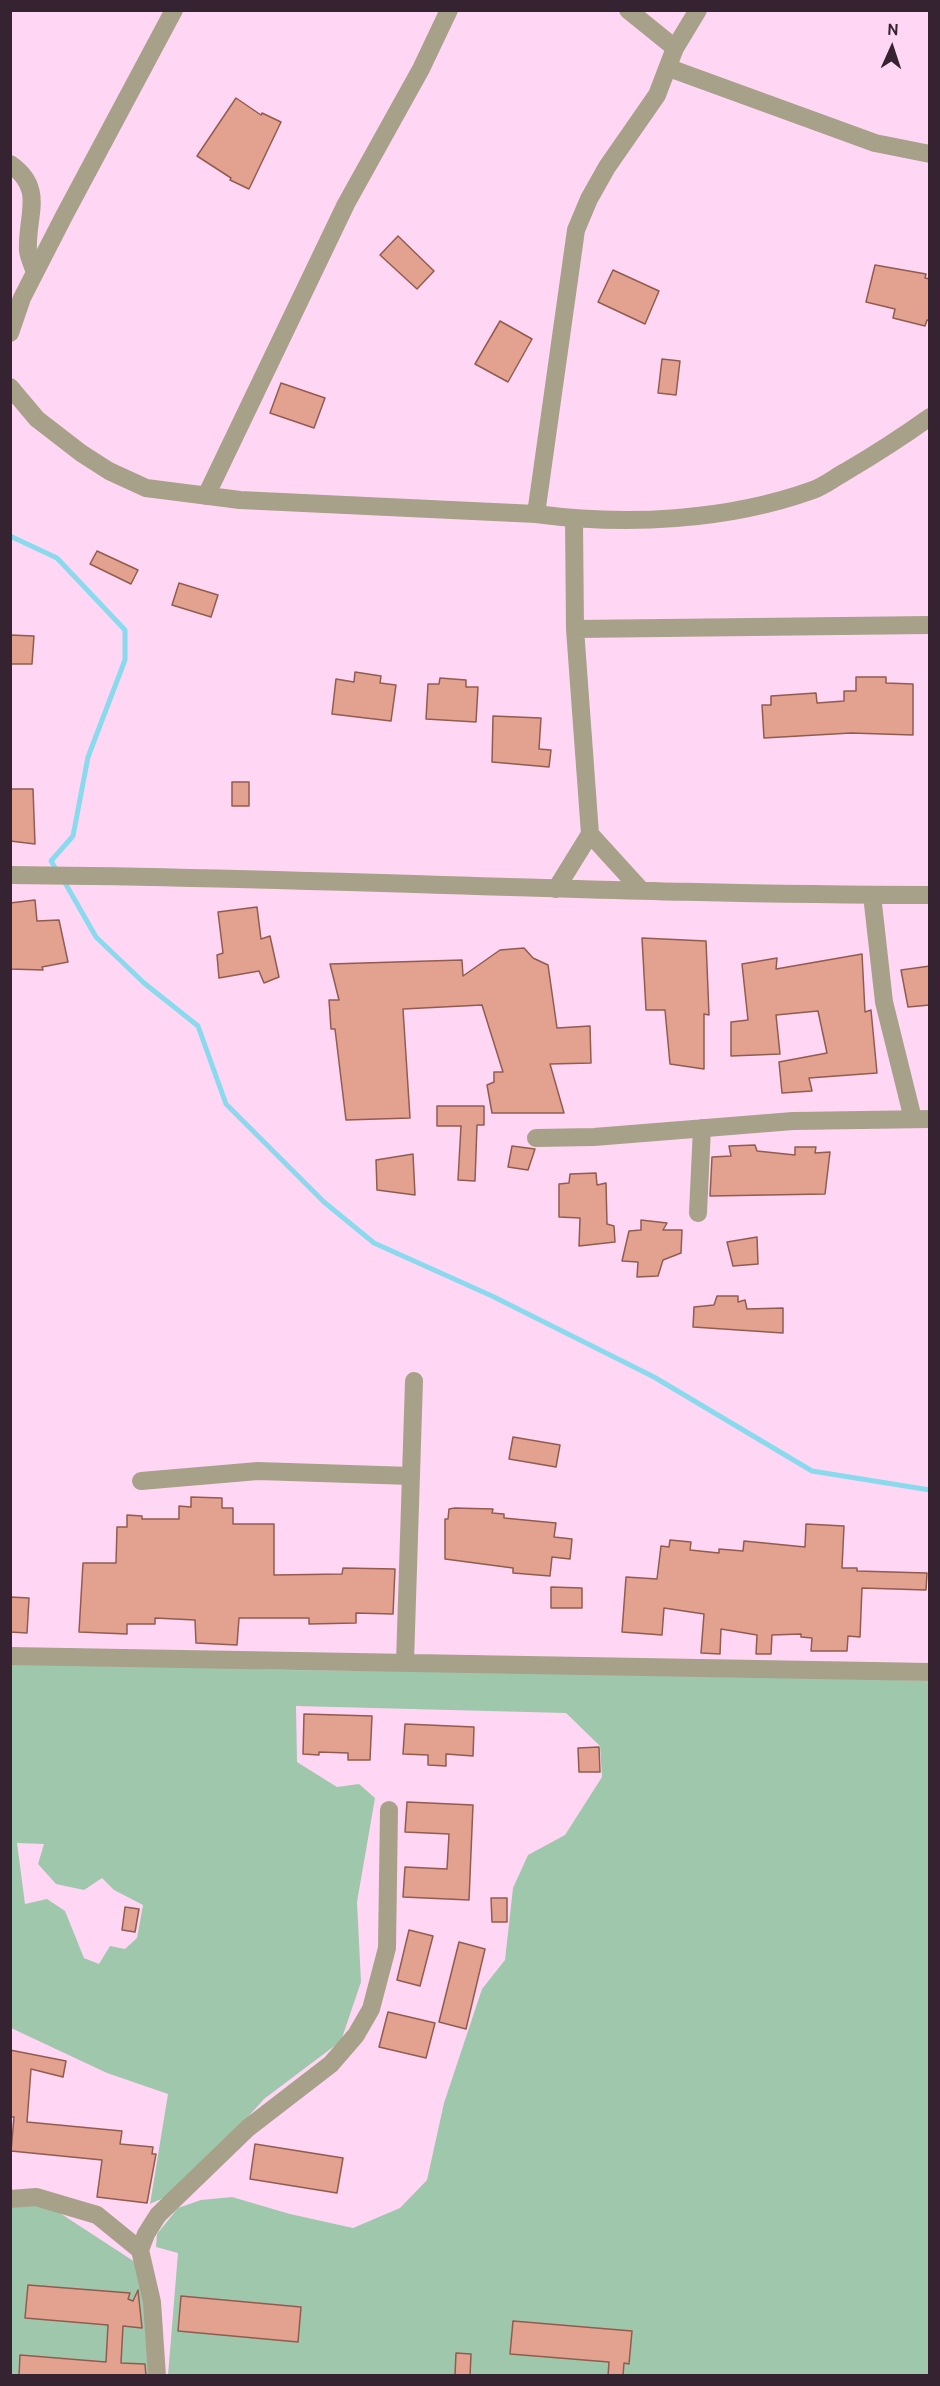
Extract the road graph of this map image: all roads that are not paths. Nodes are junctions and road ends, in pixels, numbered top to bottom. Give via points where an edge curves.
1 (174, 10) edge
2 (449, 10) edge
3 (628, 10) edge
4 (698, 10) edge
5 (675, 48) junction
6 (669, 68) junction
7 (930, 154) edge
8 (10, 164) edge
9 (35, 273) junction
10 (10, 333) edge
11 (10, 387) edge
12 (930, 417) edge
13 (206, 496) junction
14 (536, 514) junction
15 (574, 519) junction
16 (930, 625) edge
17 (575, 629) junction
18 (590, 834) junction
19 (10, 875) edge
20 (556, 889) junction
21 (642, 891) junction
22 (873, 895) junction
23 (930, 895) edge
24 (921, 1119) edge
25 (702, 1128) junction
26 (536, 1138) dead end
27 (698, 1213) dead end
28 (414, 1381) dead end
29 (411, 1476) junction
30 (141, 1481) dead end
31 (10, 1656) edge
32 (405, 1662) junction
33 (930, 1672) edge
34 (388, 1810) dead end
35 (10, 2199) edge
36 (140, 2250) junction
37 (157, 2376) edge

1 - 9 street
2 - 13 street via 346,204
3 - 5 street
4 - 5 street
5 - 6 street
6 - 7 street via 875,143
6 - 14 street via 657,96 593,191 576,230
8 - 9 street via 31,186 28,254
9 - 10 street
11 - 13 street via 37,419 109,471 146,488
12 - 15 street via 814,490 740,509 660,518
13 - 14 street
14 - 15 street
15 - 17 street
16 - 17 street
17 - 18 street
18 - 20 street
18 - 21 street
19 - 20 street
20 - 21 street
21 - 22 street
22 - 23 street
22 - 24 street via 884,1002
24 - 25 street via 793,1121
25 - 26 street
25 - 27 street
28 - 29 street
29 - 30 street via 258,1471
29 - 32 street
31 - 32 street
32 - 33 street
34 - 36 street via 387,1948 371,2009 356,2035 331,2064 248,2128 158,2215
35 - 36 street via 36,2197 97,2215
36 - 37 street via 152,2302

